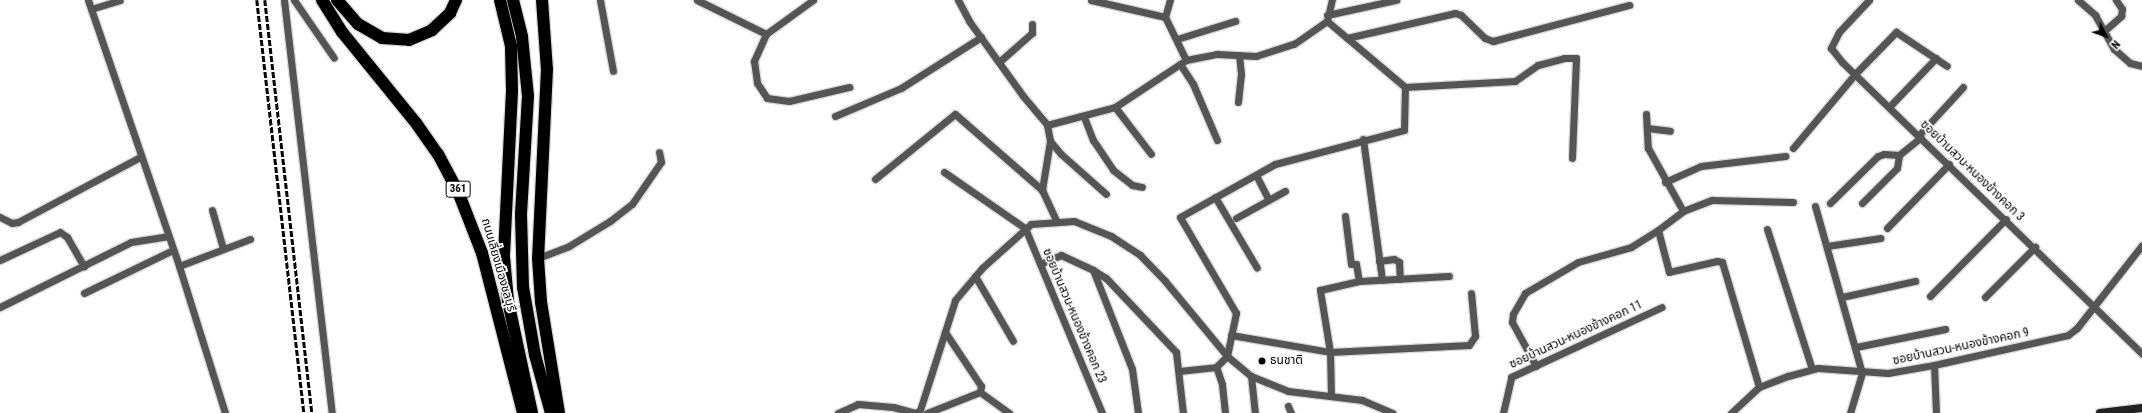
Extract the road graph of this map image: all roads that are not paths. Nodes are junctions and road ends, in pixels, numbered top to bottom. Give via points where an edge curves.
1 (88, 0) edge
2 (120, 0) edge
3 (284, 0) edge
4 (294, 0) edge
5 (322, 0) edge
6 (337, 0) edge
7 (456, 0) edge
8 (500, 0) edge
9 (513, 0) edge
10 (542, 0) edge
11 (600, 0) edge
12 (698, 0) edge
13 (813, 0) edge
14 (958, 0) edge
15 (1091, 0) edge
16 (1170, 0) edge
17 (1332, 0) edge
18 (1396, 0) edge
19 (1869, 0) edge
20 (2078, 0) edge
21 (2116, 0) edge
22 (1115, 3) edge
23 (1628, 5) dead end
24 (91, 9) junction
25 (1165, 17) junction
26 (1327, 18) junction
27 (1235, 21) dead end
28 (1032, 24) dead end
29 (2104, 31) junction
30 (766, 34) junction
31 (981, 37) junction
32 (1347, 38) junction
33 (1177, 39) junction
34 (1239, 55) junction
35 (334, 58) dead end
36 (1936, 58) junction
37 (998, 62) junction
38 (1183, 62) junction
39 (1947, 66) dead end
40 (2142, 66) edge
41 (613, 71) dead end
42 (1855, 74) junction
43 (849, 87) dead end
44 (1405, 87) junction
45 (1963, 87) dead end
46 (1238, 102) dead end
47 (1115, 107) junction
48 (1889, 107) junction
49 (1646, 114) dead end
50 (835, 116) dead end
51 (1084, 117) junction
52 (1047, 125) junction
53 (1647, 128) junction
54 (1670, 131) dead end
55 (1920, 136) junction
56 (1363, 139) junction
57 (1217, 140) dead end
58 (1050, 141) junction
59 (1793, 148) dead end
60 (659, 152) dead end
61 (1151, 154) dead end
62 (1899, 154) junction
63 (1785, 156) dead end
64 (140, 157) junction
65 (1572, 158) dead end
66 (1949, 164) junction
67 (944, 172) dead end
68 (1256, 175) junction
69 (875, 180) dead end
70 (1665, 182) junction
71 (1142, 187) dead end
72 (1042, 190) junction
73 (1285, 191) dead end
74 (1106, 194) dead end
75 (1215, 197) junction
76 (1269, 200) junction
77 (1794, 202) dead end
78 (1830, 203) dead end
79 (1862, 203) dead end
80 (1815, 206) dead end
81 (212, 210) dead end
82 (1683, 211) junction
83 (1345, 216) dead end
84 (0, 217) edge
85 (1236, 218) dead end
86 (2006, 219) junction
87 (1057, 222) junction
88 (1025, 228) junction
89 (1887, 228) dead end
90 (1767, 229) dead end
91 (1658, 230) junction
92 (168, 236) junction
93 (1880, 238) dead end
94 (250, 239) dead end
95 (2142, 245) edge
96 (1828, 246) junction
97 (2035, 247) junction
98 (223, 248) junction
99 (173, 250) junction
100 (538, 258) junction
101 (0, 260) edge
102 (1379, 261) junction
103 (1040, 264) junction
104 (84, 266) junction
105 (179, 266) junction
106 (1257, 268) dead end
107 (1093, 270) junction
108 (975, 276) junction
109 (1450, 276) dead end
110 (1400, 278) junction
111 (1382, 280) junction
112 (1358, 281) junction
113 (1915, 281) dead end
114 (84, 293) dead end
115 (1471, 293) dead end
116 (1930, 296) dead end
117 (1842, 297) junction
118 (1985, 297) dead end
119 (2095, 306) junction
120 (0, 307) edge
121 (1662, 307) dead end
122 (1946, 329) dead end
123 (945, 332) junction
124 (1231, 335) junction
125 (1013, 342) dead end
126 (1856, 347) junction
127 (1330, 352) junction
128 (2142, 354) edge
129 (1227, 356) junction
130 (1216, 366) junction
131 (1536, 366) junction
132 (1934, 366) junction
133 (1812, 369) junction
134 (1179, 371) junction
135 (1862, 373) junction
136 (1251, 376) junction
137 (1759, 387) junction
138 (980, 392) junction
139 (1330, 396) junction
140 (1288, 406) dead end
141 (2142, 408) edge
142 (919, 411) edge
143 (225, 413) edge
144 (332, 413) edge
145 (523, 413) edge
146 (532, 413) edge
147 (551, 413) edge
148 (559, 413) edge
149 (838, 413) edge
150 (927, 413) edge
151 (1009, 413) edge
152 (1102, 413) edge
153 (1138, 413) edge
154 (1184, 413) edge
155 (1225, 413) edge
156 (1255, 413) edge
157 (1291, 413) edge
158 (1392, 413) edge
159 (1503, 413) edge
160 (1731, 413) edge
161 (1850, 413) edge
162 (1936, 413) edge
163 (2100, 413) edge

1 - 24 street
2 - 24 street
3 - 144 street
4 - 35 street
5 - 145 highway, ถนนเลี่ยงเมืองชลบุรี / 361 via 346,38 416,123 438,154 457,189 482,253
6 - 7 highway via 358,24 382,38 409,40 432,30 450,13
8 - 146 highway via 511,46 512,90 504,256 508,301
9 - 147 highway via 522,37 528,96 521,215 523,287 535,355
10 - 100 highway via 547,69
11 - 41 street
12 - 30 street
13 - 30 street
14 - 31 street
15 - 22 street
16 - 25 street
17 - 26 street
18 - 26 street
19 - 42 street, ซอยบ้านสวน-หนองข้างคอก 3 via 1839,32 1831,48
20 - 29 street via 2095,15
21 - 29 street via 2122,9 2121,16
22 - 25 street
23 - 32 street via 1493,40 1485,38 1462,15 1455,13
24 - 64 street
25 - 33 street
26 - 32 street
26 - 34 street via 1294,44 1256,56
27 - 33 street
28 - 37 street via 1032,33
29 - 40 street via 2114,50 2130,63
30 - 43 street via 754,61 757,83 767,98 789,101
31 - 37 street
31 - 50 street via 901,88
32 - 44 street
33 - 38 street
34 - 38 street via 1217,54
34 - 46 street via 1241,74
36 - 39 street
36 - 42 street via 1896,32
36 - 48 street
37 - 52 street
38 - 47 street
38 - 57 street
42 - 48 street, ซอยบ้านสวน-หนองข้างคอก 3
42 - 59 street
44 - 56 street via 1404,130
44 - 65 street via 1515,81 1538,65 1564,58 1576,58
45 - 55 street
47 - 51 street
47 - 61 street
48 - 55 street, ซอยบ้านสวน-หนองข้างคอก 3
49 - 53 street
51 - 52 street
51 - 71 street via 1093,140 1113,170 1132,186
52 - 58 street
53 - 54 street
53 - 70 street via 1648,148
55 - 62 street
55 - 66 street, ซอยบ้านสวน-หนองข้างคอก 3
56 - 68 street via 1275,164
56 - 102 street
58 - 72 street
58 - 74 street
60 - 100 street via 661,162 632,204 569,246
62 - 78 street via 1878,156
62 - 79 street via 1897,168
63 - 70 street via 1702,166 1682,172
64 - 84 street via 18,222 12,223
64 - 92 street
66 - 86 street, ซอยบ้านสวน-หนองข้างคอก 3
66 - 89 street
67 - 88 street
68 - 75 street
68 - 76 street
69 - 72 street via 955,114
70 - 82 street
72 - 87 street
73 - 76 street
75 - 106 street
75 - 124 street via 1180,217 1236,313
76 - 85 street
77 - 82 street via 1712,200
80 - 96 street
81 - 98 street
82 - 91 street
83 - 112 street via 1351,264 1356,264
86 - 97 street, ซอยบ้านสวน-หนองข้างคอก 3
86 - 116 street
87 - 88 street via 1031,224
87 - 129 street via 1074,221 1111,236 1140,255 1166,281
88 - 103 street, ซอยบ้านสวน-หนองข้างคอก 23
88 - 108 street
90 - 133 street
91 - 131 street via 1631,247 1578,262 1525,293 1513,314 1512,322
91 - 137 street via 1669,272 1722,262
92 - 99 street
92 - 104 street via 131,242
93 - 96 street
94 - 98 street
95 - 119 street, ซอยบ้านสวน-หนองข้างคอก 9
96 - 117 street
97 - 118 street
97 - 119 street, ซอยบ้านสวน-หนองข้างคอก 3
98 - 105 street
99 - 105 street
99 - 114 street
100 - 148 highway via 540,302
101 - 104 street via 60,232 67,237
102 - 110 street via 1394,259 1399,262
102 - 111 street
103 - 107 street via 1061,256
103 - 152 street, ซอยบ้านสวน-หนองข้างคอก 23
104 - 120 street
105 - 143 street
107 - 134 street via 1106,278 1176,352
107 - 153 street via 1132,369
108 - 123 street via 955,300
108 - 125 street
109 - 110 street
110 - 111 street
111 - 112 street
112 - 127 street via 1320,290
113 - 117 street
115 - 127 street via 1475,336 1469,345
117 - 126 street
119 - 128 street, ซอยบ้านสวน-หนองข้างคอก 3
119 - 132 street, ซอยบ้านสวน-หนองข้างคอก 9 via 2068,335
121 - 131 street, ซอยบ้านสวน-หนองข้างคอก 11
122 - 126 street
123 - 138 street via 981,386
123 - 142 street
124 - 127 street
124 - 129 street
126 - 135 street
127 - 139 street
129 - 130 street
129 - 136 street
130 - 134 street
130 - 155 street via 1222,384
131 - 159 street, ซอยบ้านสวน-หนองข้างคอก 11 via 1509,379
132 - 135 street, ซอยบ้านสวน-หนองข้างคอก 9 via 1888,373
132 - 162 street
133 - 135 street, ซอยบ้านสวน-หนองข้างคอก 9
133 - 137 street, ซอยบ้านสวน-หนองข้างคอก 9
134 - 154 street
135 - 161 street
136 - 139 street via 1288,391
136 - 156 street
137 - 160 street, ซอยบ้านสวน-หนองข้างคอก 9
138 - 150 street
138 - 151 street
139 - 158 street via 1362,400
140 - 157 street
141 - 163 main road
142 - 149 street via 858,404

